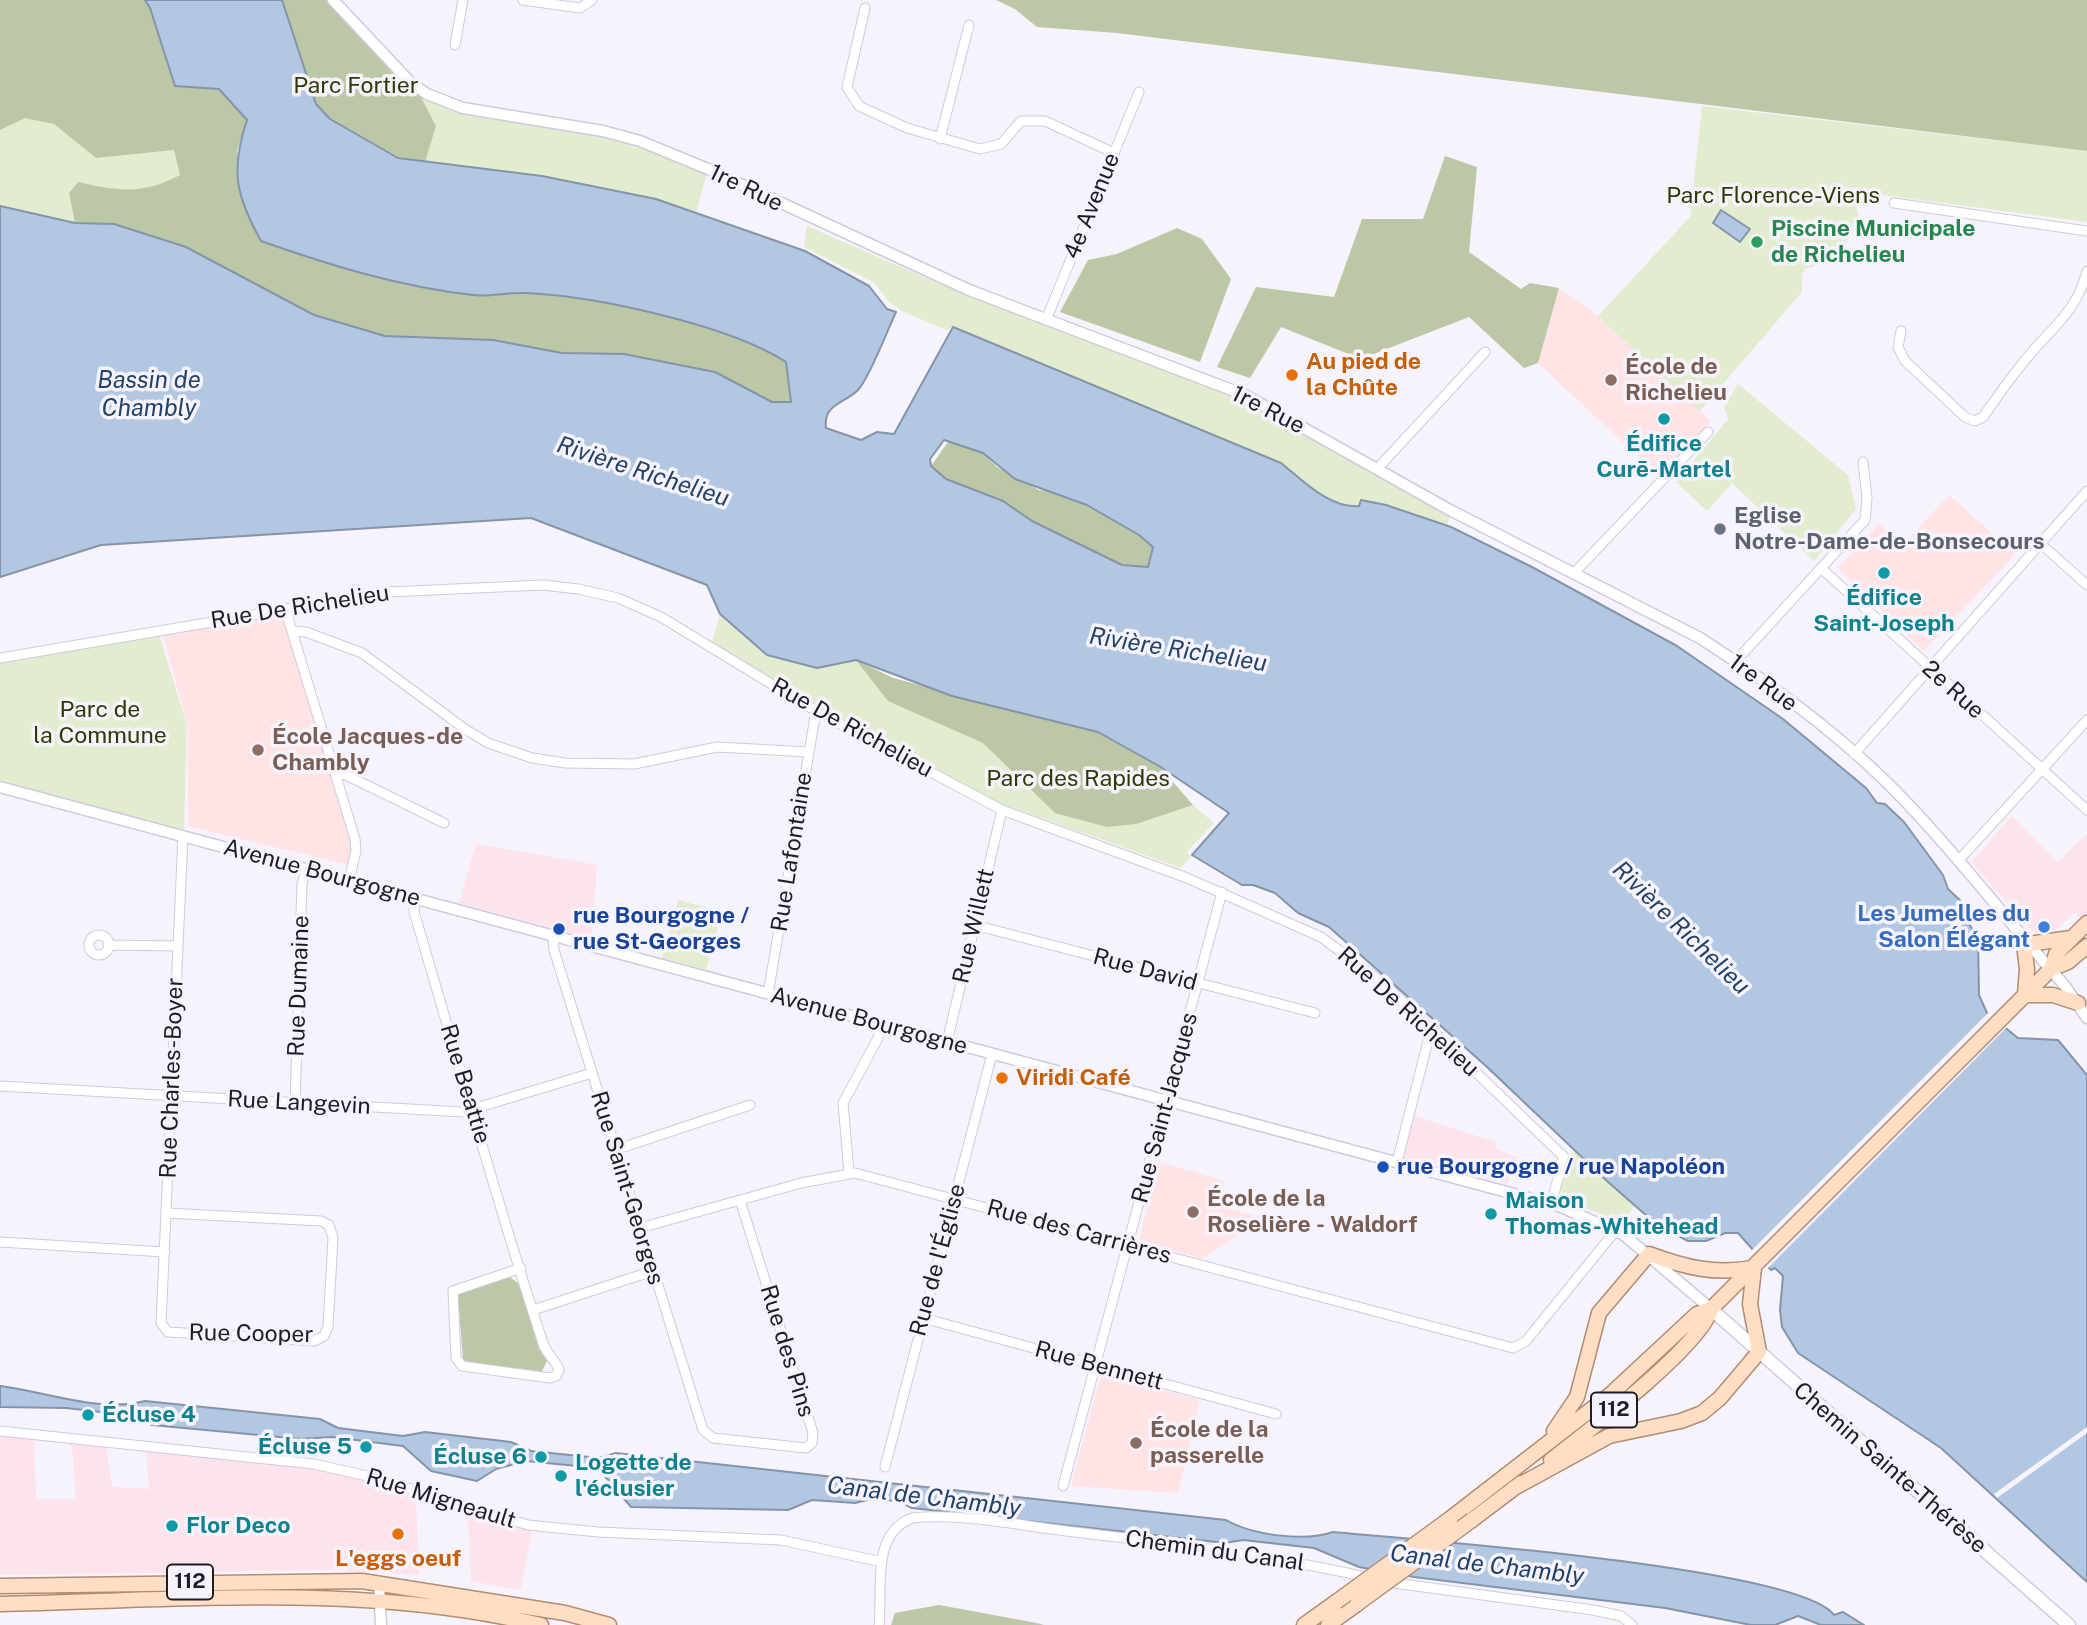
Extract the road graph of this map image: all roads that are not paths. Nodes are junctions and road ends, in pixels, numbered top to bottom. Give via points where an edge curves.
1 (334, 0) edge
2 (463, 0) edge
3 (523, 0) edge
4 (592, 0) edge
5 (865, 8) dead end
6 (969, 25) dead end
7 (456, 46) dead end
8 (1139, 92) dead end
9 (940, 139) junction
10 (1114, 153) junction
11 (1894, 203) dead end
12 (2087, 231) edge
13 (2087, 271) edge
14 (1046, 320) junction
15 (1901, 331) dead end
16 (1485, 352) dead end
17 (1708, 432) dead end
18 (1863, 463) dead end
19 (1378, 468) junction
20 (2087, 491) edge
21 (2041, 544) junction
22 (1821, 568) junction
23 (1575, 572) junction
24 (2087, 585) edge
25 (285, 608) junction
26 (292, 631) junction
27 (0, 658) edge
28 (1736, 661) junction
29 (1930, 669) junction
30 (816, 711) junction
31 (2087, 720) edge
32 (808, 752) junction
33 (1854, 754) junction
34 (2042, 770) junction
35 (334, 772) junction
36 (0, 787) edge
37 (1002, 810) junction
38 (2087, 810) edge
39 (444, 823) dead end
40 (183, 836) junction
41 (1958, 861) junction
42 (307, 869) junction
43 (349, 880) junction
44 (1222, 892) junction
45 (415, 899) junction
46 (2087, 923) edge
47 (974, 925) junction
48 (554, 936) junction
49 (2072, 938) junction
50 (2026, 941) junction
51 (108, 945) dead end
52 (176, 946) junction
53 (2087, 946) edge
54 (2051, 969) junction
55 (1198, 984) junction
56 (768, 994) junction
57 (2025, 995) junction
58 (2078, 1003) junction
59 (1315, 1013) dead end
60 (2087, 1018) edge
61 (882, 1024) junction
62 (1434, 1033) junction
63 (947, 1041) junction
64 (992, 1054) junction
65 (592, 1073) junction
66 (0, 1086) edge
67 (173, 1096) junction
68 (1167, 1101) junction
69 (295, 1103) junction
70 (750, 1105) dead end
71 (473, 1110) junction
72 (615, 1150) junction
73 (1397, 1162) junction
74 (849, 1173) junction
75 (954, 1198) junction
76 (740, 1200) junction
77 (1551, 1204) junction
78 (167, 1213) junction
79 (640, 1228) junction
80 (1616, 1230) junction
81 (0, 1242) edge
82 (1129, 1246) junction
83 (165, 1252) junction
84 (1649, 1254) junction
85 (520, 1268) junction
86 (1754, 1268) junction
87 (653, 1270) junction
88 (1711, 1309) junction
89 (533, 1310) junction
90 (923, 1318) junction
91 (160, 1321) joint
92 (1759, 1352) junction
93 (1097, 1366) junction
94 (1276, 1414) dead end
95 (0, 1431) edge
96 (710, 1437) joint
97 (1531, 1457) junction
98 (885, 1467) dead end
99 (1063, 1486) dead end
100 (1514, 1488) junction
101 (882, 1562) junction
102 (379, 1582) junction
103 (0, 1586) edge
104 (379, 1600) junction
105 (0, 1604) edge
106 (381, 1625) edge
107 (541, 1625) edge
108 (609, 1625) edge
109 (879, 1625) edge
110 (1304, 1625) edge
111 (1328, 1625) edge
112 (1632, 1625) edge
113 (2069, 1625) edge

1 - 14 street, 1re Rue via 410,82 427,94 463,108 640,141 912,266
2 - 7 street
3 - 4 street via 580,8
5 - 9 street via 848,74 849,95 859,106
6 - 9 street
8 - 10 street, 4e Avenue
9 - 10 street via 991,148 1001,144 1021,121 1036,119
10 - 14 street, 4e Avenue
11 - 12 street
13 - 15 street via 2072,310 1975,421 1905,361 1898,347
14 - 19 street, 1re Rue via 1245,395
16 - 19 street
17 - 23 street
18 - 22 street via 1865,520
19 - 23 street, 1re Rue via 1448,509
20 - 21 street
21 - 24 street
21 - 29 street
22 - 28 street
22 - 29 street, 2e Rue
23 - 28 street, 1re Rue
25 - 26 street
25 - 27 street, Rue De Richelieu
25 - 30 street, Rue De Richelieu via 398,591 543,585 578,589 650,611
26 - 32 street via 362,653 470,733 532,758 634,764 717,747
26 - 35 street
28 - 33 street, 1re Rue
29 - 33 street
29 - 34 street, 2e Rue
30 - 32 street, Rue Lafontaine
30 - 37 street, Rue De Richelieu
31 - 34 street
32 - 56 street, Rue Lafontaine
33 - 41 street, 1re Rue via 1908,803
34 - 38 street, 2e Rue
34 - 41 street
35 - 39 street
35 - 43 street via 356,845
36 - 40 street, Avenue Bourgogne
37 - 44 street, Rue De Richelieu
37 - 47 street, Rue Willett
40 - 42 street, Avenue Bourgogne
40 - 52 street, Rue Charles-Boyer
41 - 50 street, 1re Rue
42 - 43 street, Avenue Bourgogne
42 - 69 street, Rue Dumaine via 302,883
43 - 45 street, Avenue Bourgogne
44 - 55 street, Rue Saint-Jacques
44 - 62 street, Rue De Richelieu via 1334,945 1383,983
45 - 48 street, Avenue Bourgogne
45 - 71 street, Rue Beattie via 414,912
46 - 49 main road, 112
47 - 55 street, Rue David
47 - 63 street, Rue Willett
48 - 56 street, Avenue Bourgogne
48 - 65 street, Rue Saint-Georges via 554,950
49 - 50 main road
49 - 54 main road, 112 via 2056,954
50 - 54 street, 1re Rue
50 - 57 main road
51 - 52 street
52 - 67 street, Rue Charles-Boyer
53 - 54 main road, 112
54 - 57 main road, 112
54 - 58 street, 1re Rue
55 - 59 street, Rue David
55 - 68 street, Rue Saint-Jacques
56 - 61 street, Avenue Bourgogne
57 - 58 main road via 2053,995
57 - 86 main road, 112
58 - 60 street, 1re Rue
61 - 63 street, Avenue Bourgogne
61 - 74 street via 843,1103
62 - 73 street via 1428,1041
62 - 77 street, Rue De Richelieu via 1564,1157
63 - 64 street, Avenue Bourgogne
64 - 68 street, Avenue Bourgogne
64 - 75 street, Rue de l'Église
65 - 71 street, Rue Langevin
65 - 72 street, Rue Saint-Georges
66 - 67 street, Rue Langevin
67 - 69 street, Rue Langevin
67 - 78 street, Rue Charles-Boyer
68 - 73 street, Avenue Bourgogne
68 - 82 street, Rue Saint-Jacques
69 - 71 street, Rue Langevin
70 - 72 street
71 - 85 street, Rue Beattie
72 - 79 street, Rue Saint-Georges
73 - 77 street, Avenue Bourgogne
74 - 75 street, Rue des Carrières
74 - 76 street, Rue des Carrières
75 - 82 street, Rue des Carrières
75 - 90 street, Rue de l'Église
76 - 79 street, Rue des Carrières
76 - 96 street, Rue des Pins via 813,1440 799,1448
77 - 80 street, Avenue Bourgogne
78 - 83 street, Rue Charles-Boyer
78 - 91 street, Rue Cooper via 321,1222 331,1228 327,1331 320,1339 168,1332
79 - 87 street, Rue Saint-Georges
80 - 82 street, Rue des Carrières via 1518,1347
80 - 84 street, Avenue Bourgogne
81 - 83 street
82 - 93 street, Rue Saint-Jacques
83 - 91 street, Rue Charles-Boyer
84 - 86 main road via 1702,1270
84 - 88 street, Avenue Bourgogne
84 - 97 main road via 1602,1308 1575,1403
85 - 89 street, Rue Beattie
85 - 89 street, Rue Beattie via 453,1291 459,1364 556,1376 558,1366 545,1350
86 - 88 main road, 112
86 - 92 main road via 1750,1312
87 - 89 street
87 - 96 street, Rue Saint-Georges via 701,1426
88 - 92 main road, Chemin Sainte-Thérèse
88 - 97 main road, 112 via 1698,1314 1611,1394
88 - 100 main road, 112 via 1707,1323 1656,1373
90 - 93 street, Rue Bennett
90 - 98 street, Rue de l'Église
92 - 100 main road via 1702,1413 1603,1438
92 - 113 main road, Chemin Sainte-Thérèse
93 - 94 street, Rue Bennett
93 - 99 street, Rue Saint-Jacques
95 - 101 street, Rue Migneault via 314,1464 376,1478 528,1525 781,1540
97 - 110 main road, 112, bridge
100 - 111 main road, 112, bridge
101 - 109 street, Chemin du Canal
101 - 112 street, Chemin du Canal via 888,1539 904,1521 943,1518 1311,1564 1394,1583 1606,1612
102 - 103 main road, 112
102 - 104 street
102 - 108 main road, 112 via 565,1613
104 - 105 main road, 112
104 - 106 street
104 - 107 main road, 112

